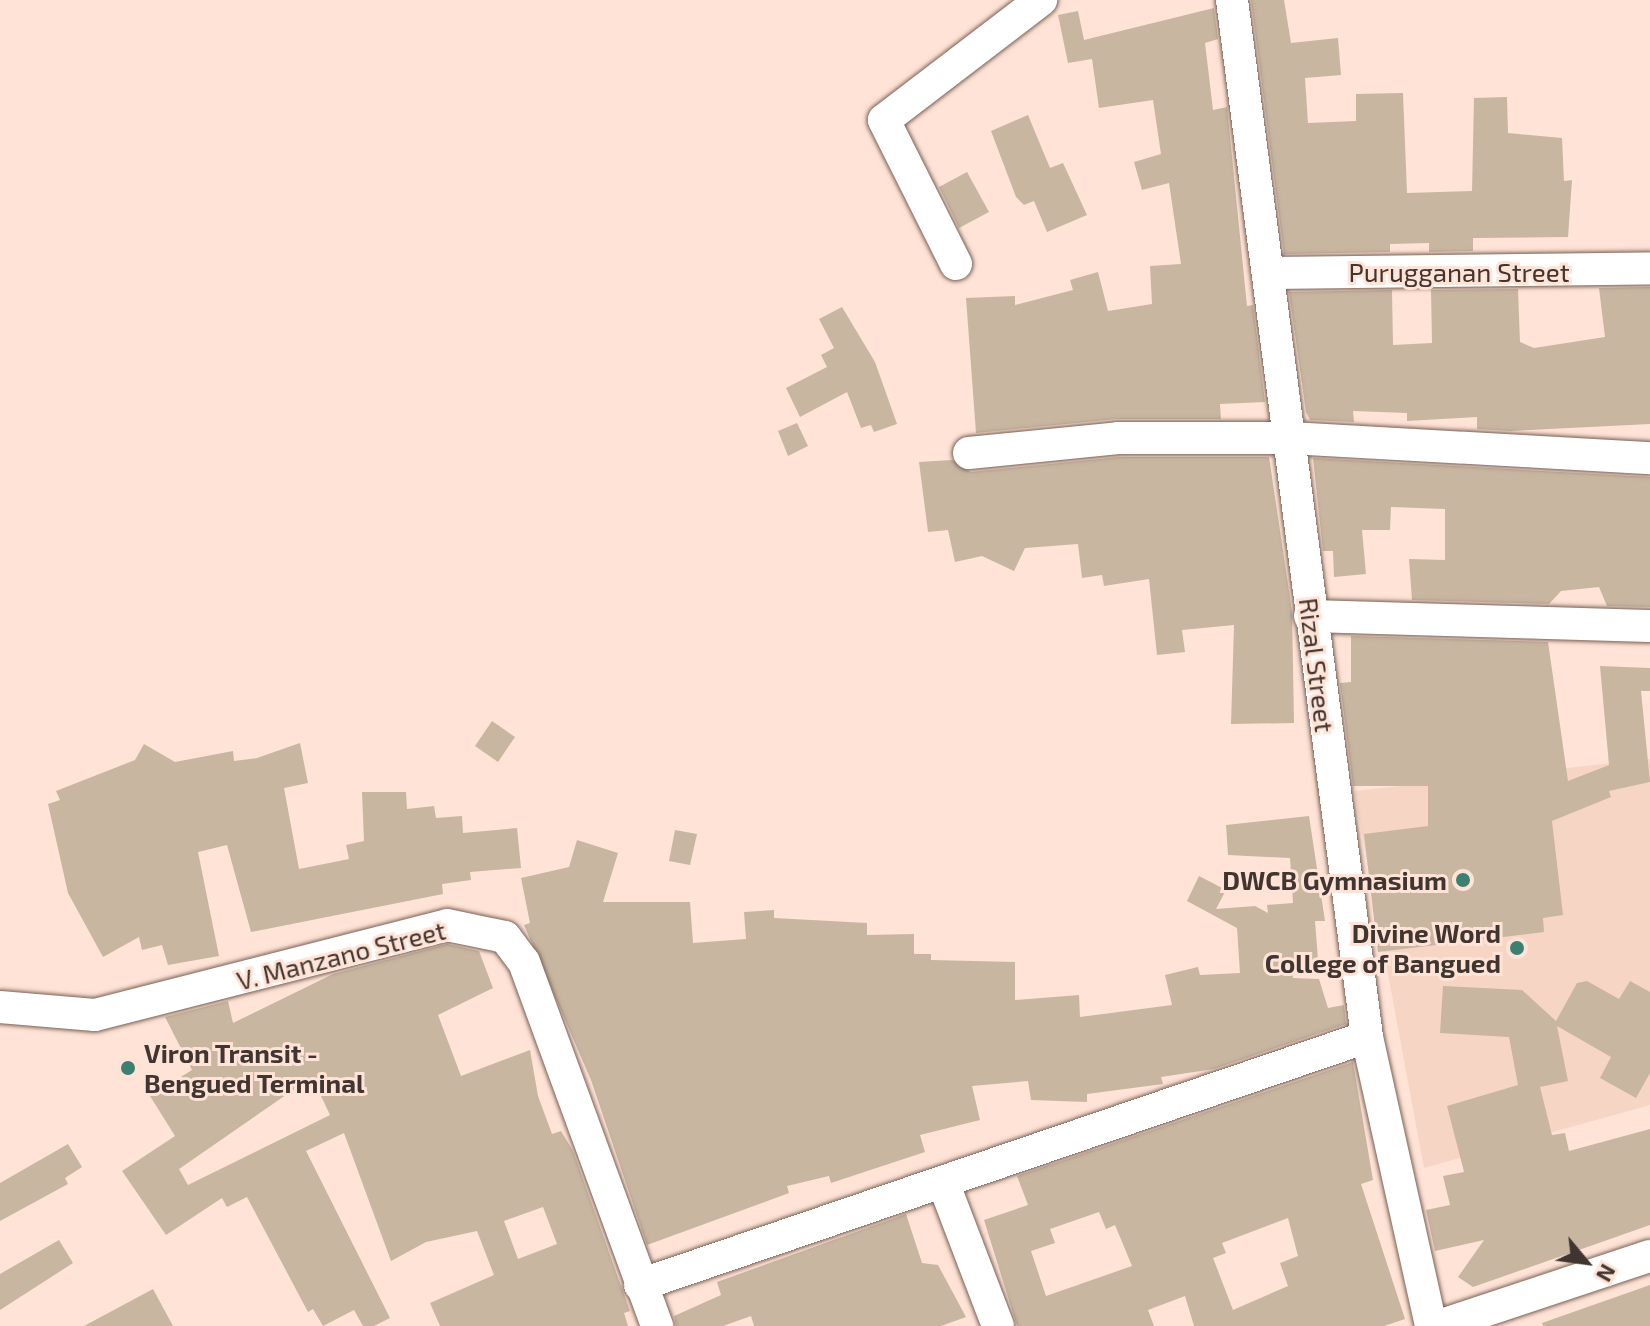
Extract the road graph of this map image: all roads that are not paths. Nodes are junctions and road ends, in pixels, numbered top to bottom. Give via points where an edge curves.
1 (1041, 0) edge
2 (1232, 0) edge
3 (956, 264) dead end
4 (1650, 268) edge
5 (1268, 273) junction
6 (1290, 438) junction
7 (969, 453) dead end
8 (1650, 458) edge
9 (1310, 616) junction
10 (1650, 626) edge
11 (0, 1007) edge
12 (1367, 1037) junction
13 (943, 1182) junction
14 (1650, 1256) edge
15 (640, 1285) junction
16 (657, 1326) edge
17 (998, 1326) edge
18 (1431, 1326) edge
19 (1439, 1326) edge

1 - 3 street via 884,120
2 - 5 street, Rizal Street
4 - 5 street, Purugganan Street
5 - 6 street, Rizal Street
6 - 7 street via 1118,438
6 - 8 street
6 - 9 street, Rizal Street
9 - 10 street
9 - 12 street, Rizal Street
11 - 15 street, V. Manzano Street via 95,1015 422,930 491,930 512,942 524,962
12 - 13 street
12 - 18 street, Rizal Street
13 - 15 street
13 - 17 street
14 - 19 street
15 - 16 street, V. Manzano Street

